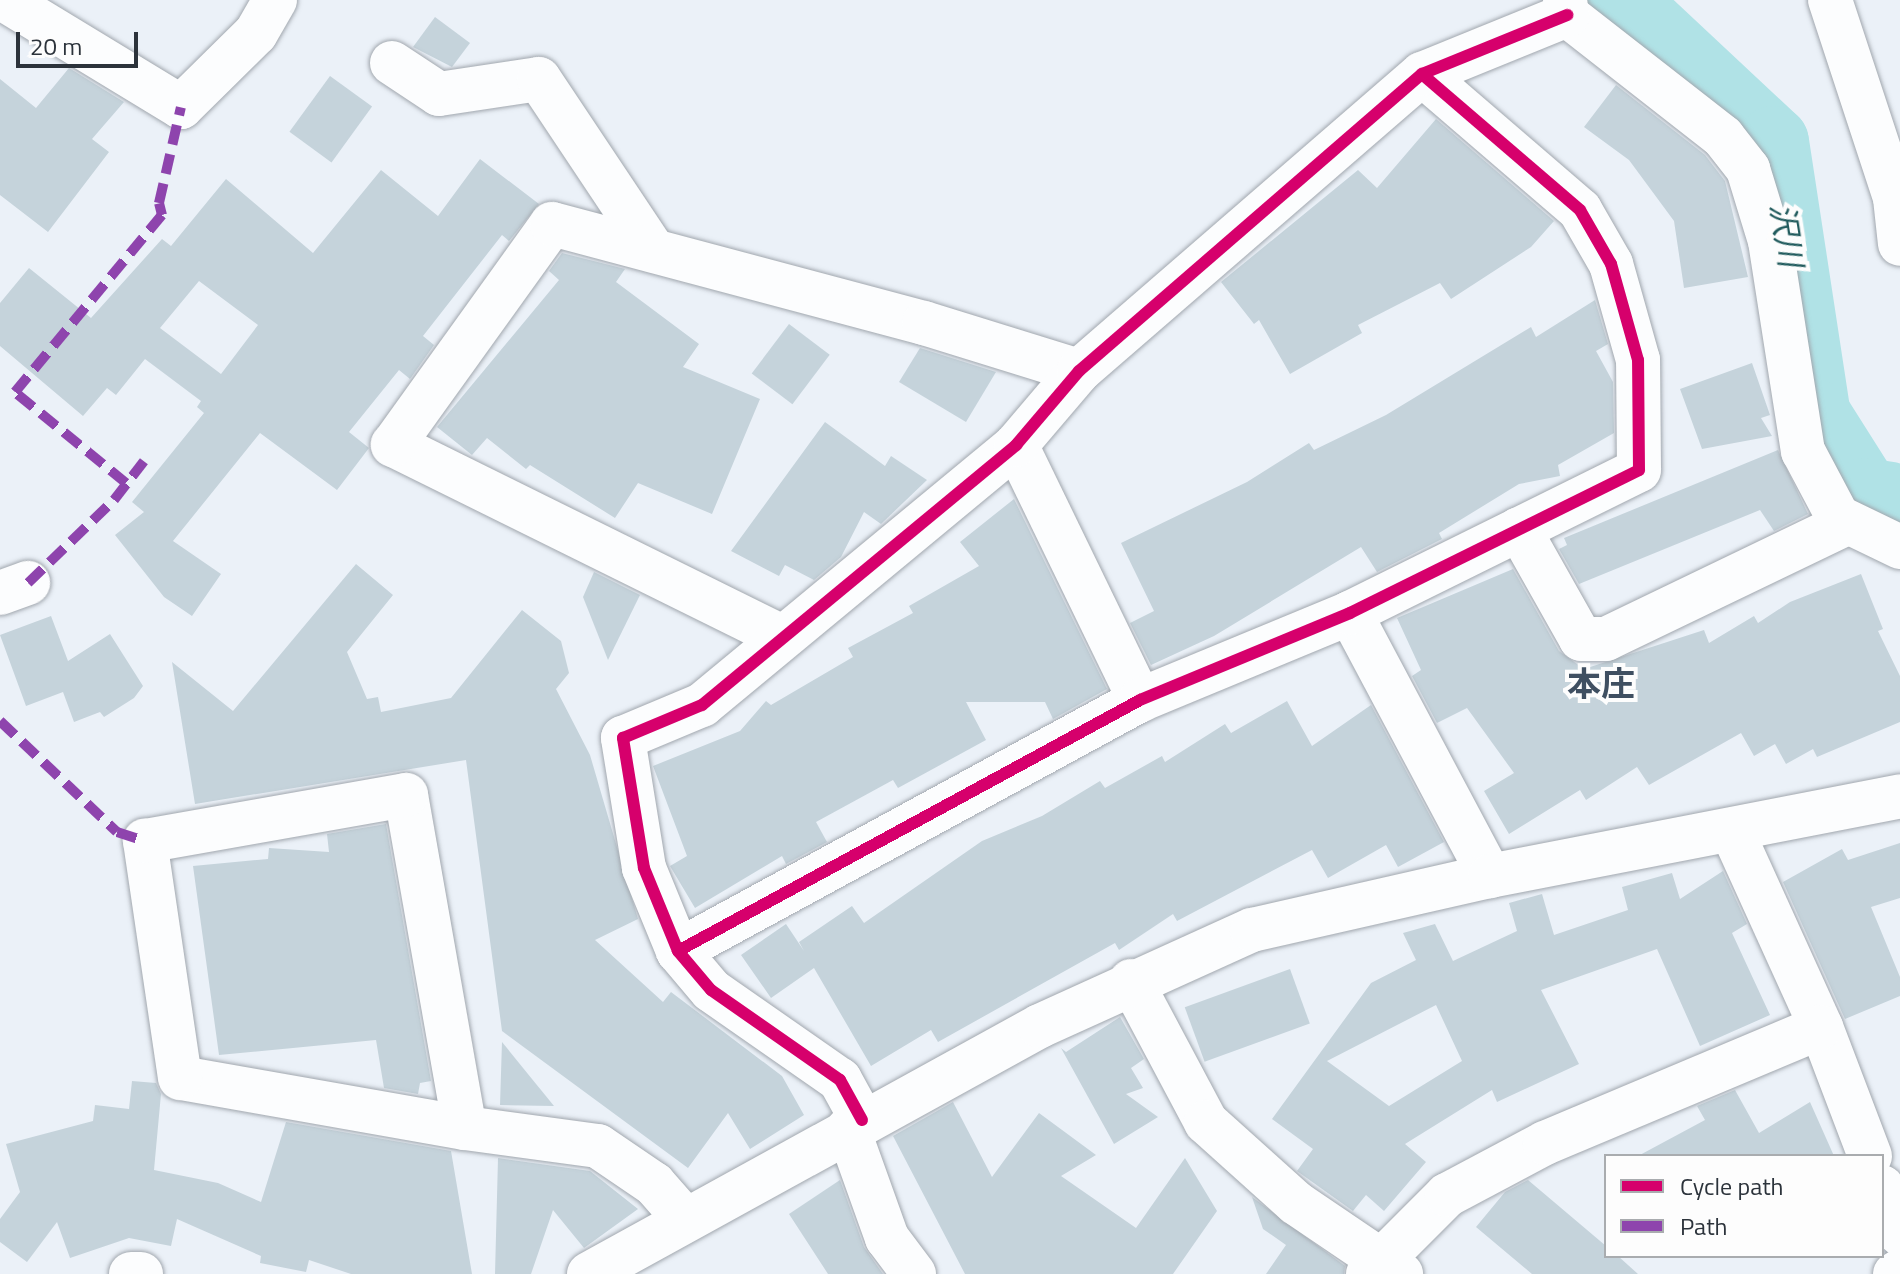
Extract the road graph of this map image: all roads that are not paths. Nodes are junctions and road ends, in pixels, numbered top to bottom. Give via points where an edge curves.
1 (5, 0) edge
2 (275, 0) edge
3 (1830, 0) edge
4 (1566, 7) edge
5 (392, 63) dead end
6 (1422, 74) junction
7 (1900, 244) edge
8 (653, 250) junction
9 (1079, 371) junction
10 (1016, 445) junction
11 (1847, 523) junction
12 (1519, 529) junction
13 (1900, 547) edge
14 (1350, 613) junction
15 (780, 636) junction
16 (1140, 700) junction
17 (1900, 796) edge
18 (1733, 833) junction
19 (1490, 876) junction
20 (678, 951) junction
21 (1131, 981) junction
22 (1821, 1027) junction
23 (855, 1125) junction
24 (465, 1128) junction
25 (1869, 1154) edge
26 (1884, 1192) edge
27 (683, 1217) junction
28 (1900, 1234) edge
29 (1382, 1269) edge
30 (1900, 1271) edge
31 (131, 1274) edge
32 (141, 1274) edge
33 (589, 1274) edge
34 (914, 1274) edge
35 (1895, 1274) edge

1 - 2 street via 181,107 256,33
3 - 7 street via 1895,198
4 - 6 street
4 - 11 street via 1723,137 1748,169 1770,241 1803,451 1838,517
5 - 8 street via 439,94 539,79
6 - 9 street
6 - 12 street via 1580,210 1624,293 1638,360 1639,470
8 - 9 street
8 - 15 street via 552,224 393,445
9 - 10 street
10 - 15 street
10 - 16 street
11 - 12 street via 1606,639 1581,639
11 - 13 street
12 - 14 street
14 - 16 street
14 - 19 street
15 - 20 street via 702,705 623,738 644,868
16 - 20 street
17 - 18 street
18 - 19 street
18 - 22 street
19 - 21 street via 1252,930
20 - 23 street via 711,990 840,1080
21 - 23 street
21 - 29 street via 1206,1122 1296,1203
22 - 25 street
22 - 29 street via 1545,1143 1447,1195
23 - 27 street
23 - 34 street via 887,1238
24 - 24 street via 406,795 145,841 180,1078
24 - 27 street via 598,1146 654,1184
26 - 28 street
27 - 33 street
30 - 35 street
31 - 32 street

